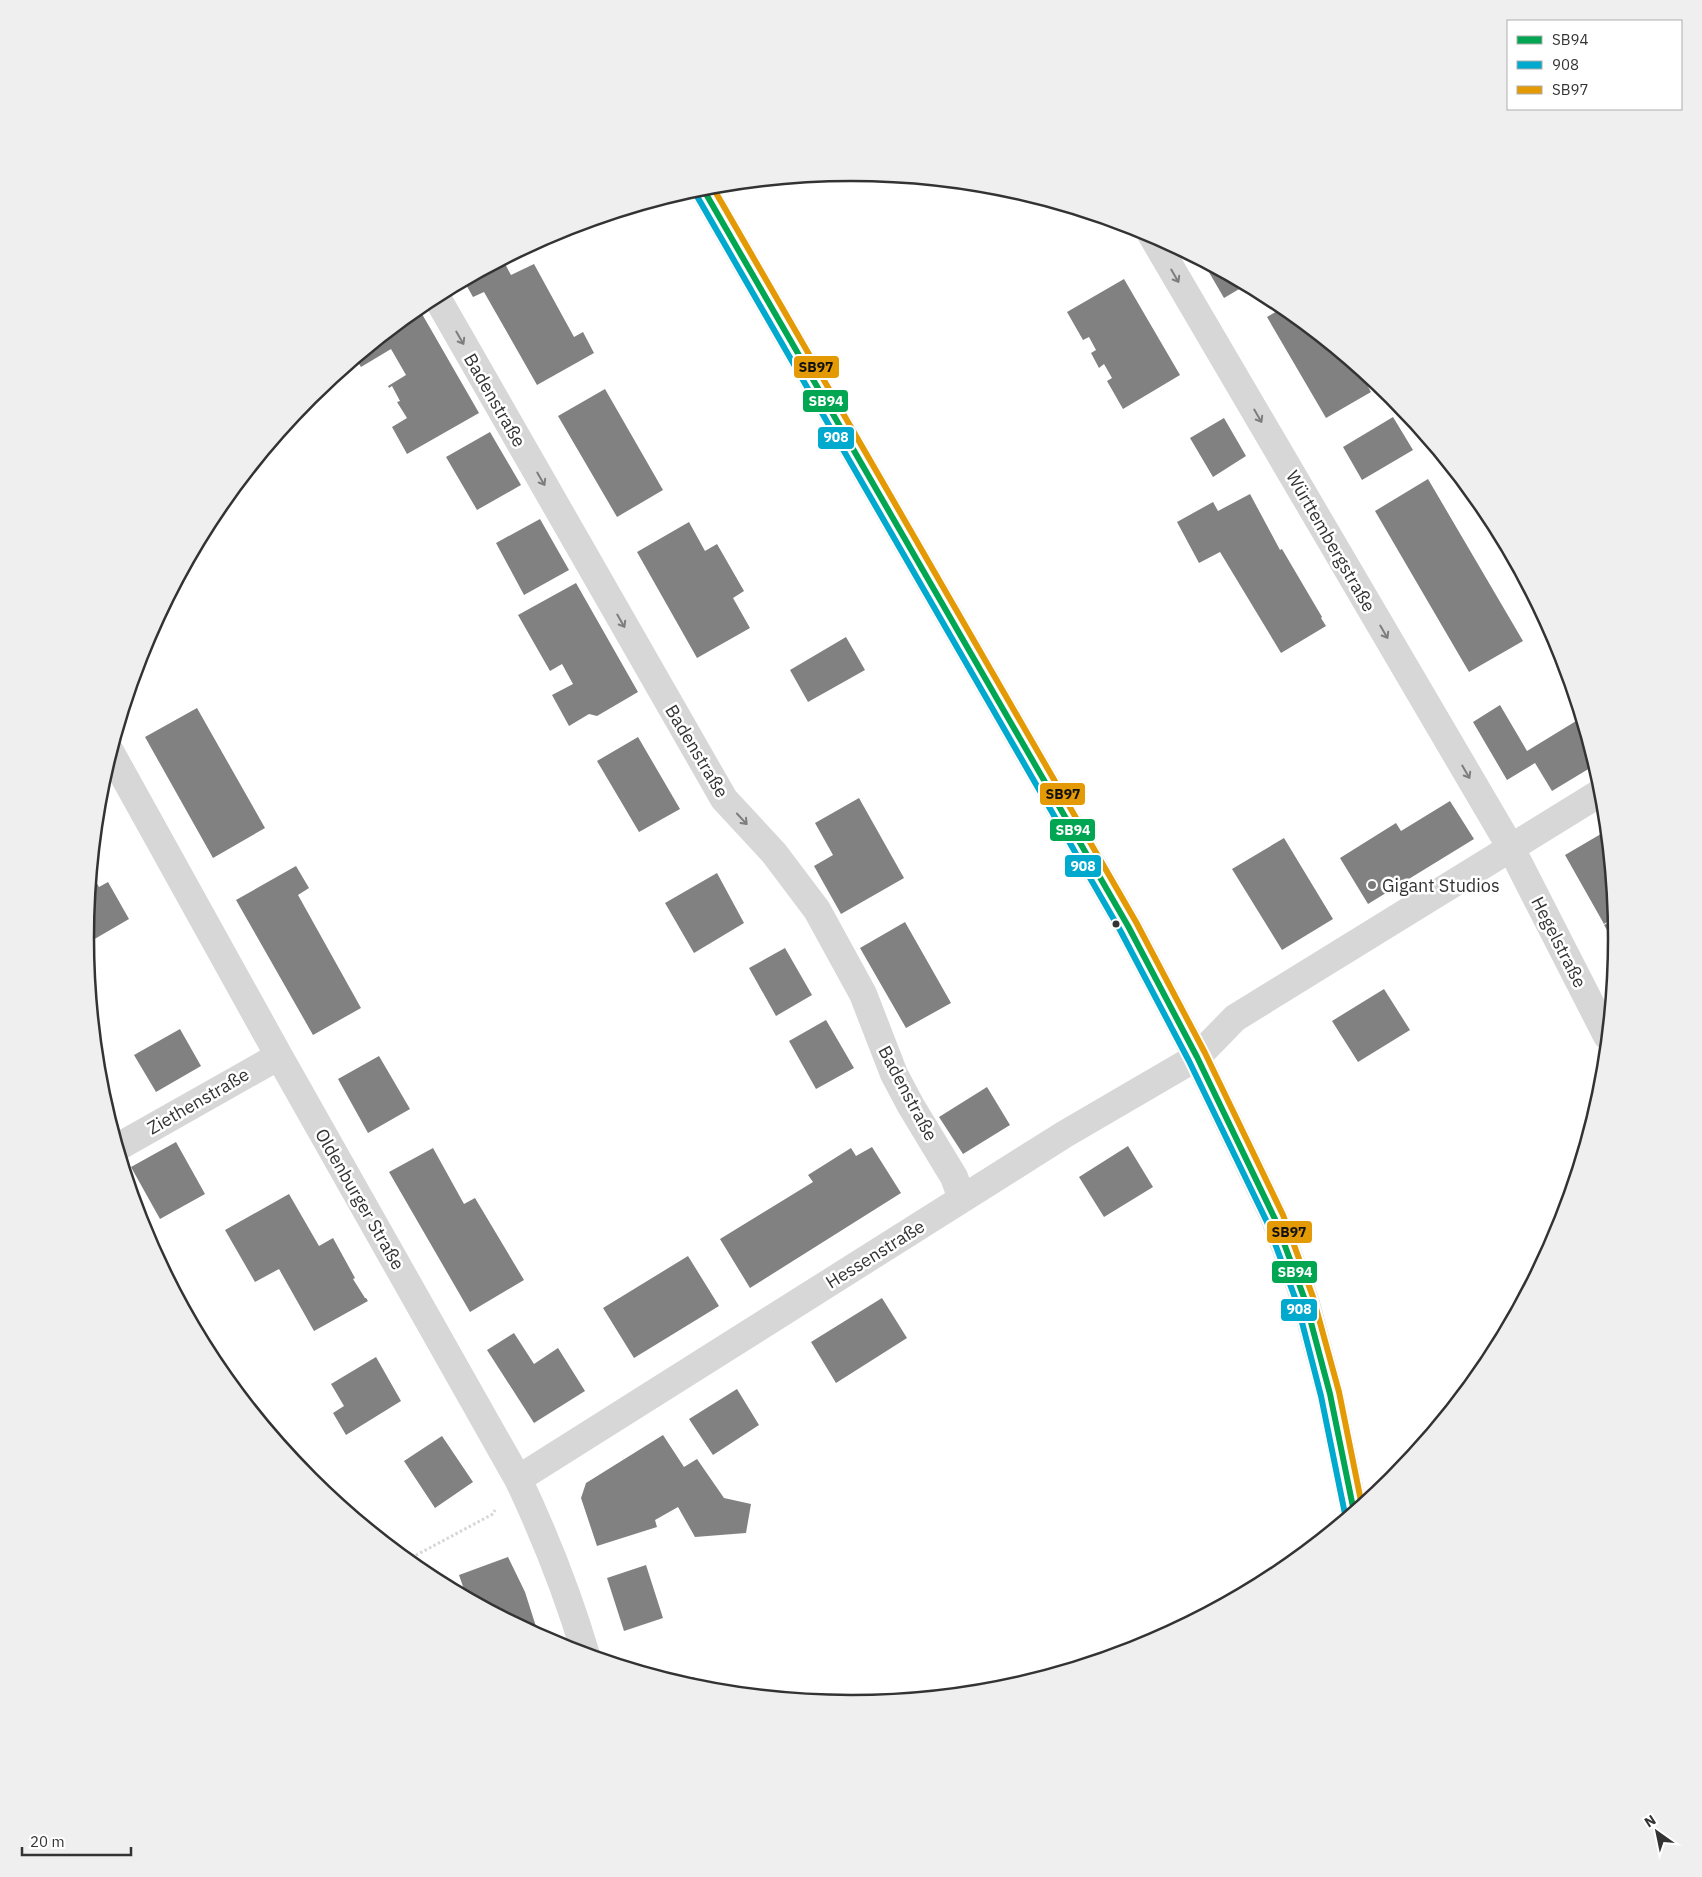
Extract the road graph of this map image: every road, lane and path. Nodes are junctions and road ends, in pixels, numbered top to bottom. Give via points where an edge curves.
1 (707, 195) edge
2 (1158, 247) edge
3 (440, 303) edge
4 (115, 761) edge
5 (1595, 796) edge
6 (1511, 848) junction
7 (1603, 1028) edge
8 (279, 1056) junction
9 (1197, 1057) junction
10 (123, 1144) edge
11 (962, 1199) junction
12 (518, 1479) junction
13 (1353, 1505) edge
14 (414, 1556) edge
15 (583, 1647) edge

1 - 9 street via 1128,926
2 -> 6 street, Württembergstraße
3 -> 11 street, Badenstraße via 724,800 774,853 817,910 863,994 894,1074 954,1177
4 - 8 street, Oldenburger Straße
5 - 6 street, Hessenstraße
6 - 7 street, Hegelstraße
6 - 9 street, Hessenstraße via 1235,1018
8 - 10 street, Ziethenstraße
8 - 12 street, Oldenburger Straße
9 - 11 street, Hessenstraße
9 - 13 street via 1275,1219 1305,1300 1330,1394
11 - 12 street, Hessenstraße
12 - 14 path via 492,1514
12 - 15 street, Oldenburger Straße via 541,1527

